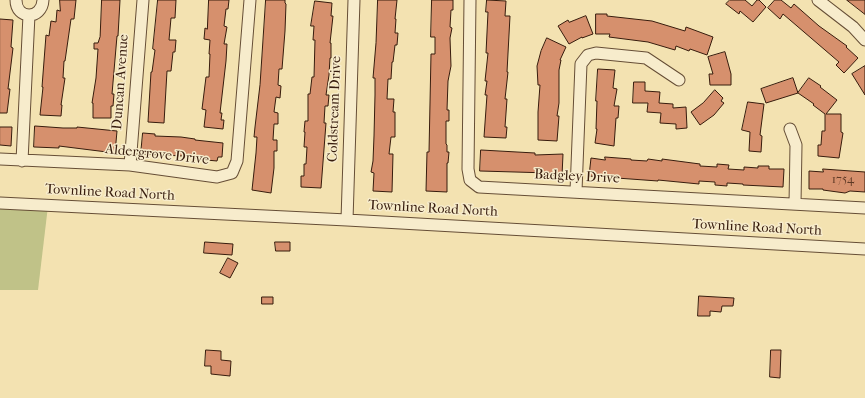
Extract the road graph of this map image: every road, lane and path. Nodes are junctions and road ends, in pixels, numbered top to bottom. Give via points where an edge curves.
1 (16, 0) edge
2 (43, 0) edge
3 (143, 0) edge
4 (250, 0) edge
5 (354, 0) edge
6 (470, 0) edge
7 (818, 0) edge
8 (29, 15) junction
9 (865, 40) edge
10 (679, 80) dead end
11 (790, 129) dead end
12 (0, 160) edge
13 (22, 161) junction
14 (130, 165) junction
15 (576, 191) junction
16 (0, 203) edge
17 (795, 204) junction
18 (865, 208) edge
19 (347, 220) junction
20 (865, 249) edge

1 - 8 street via 18,9
2 - 8 street via 41,9
3 - 14 street, Duncan Avenue
4 - 14 street, Aldergrove Drive via 237,160 232,173 216,177
5 - 19 street, Coldstream Drive
6 - 15 street, Badgley Drive via 470,180 478,187
7 - 9 street
8 - 13 street
10 - 15 street via 646,58 596,53 588,55 581,64
11 - 17 street via 796,145
12 - 13 street, Aldergrove Drive
13 - 14 street, Aldergrove Drive
15 - 17 street, Badgley Drive
16 - 19 street, Townline Road North
17 - 18 street, Badgley Drive
19 - 20 street, Townline Road North

